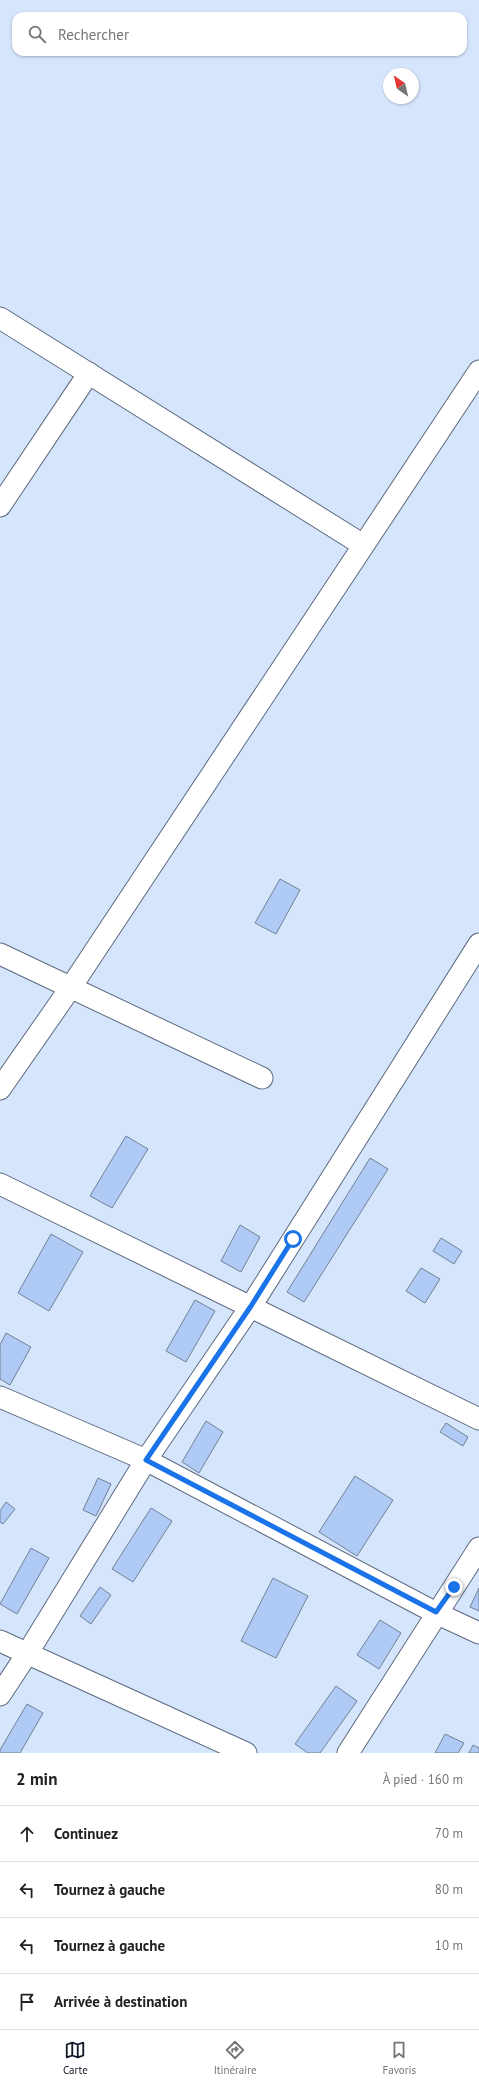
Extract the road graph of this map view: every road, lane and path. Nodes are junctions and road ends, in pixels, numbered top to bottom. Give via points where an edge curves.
1 (0, 318) edge
2 (479, 371) edge
3 (89, 373) junction
4 (0, 506) edge
5 (363, 545) junction
6 (479, 944) edge
7 (0, 954) edge
8 (71, 987) junction
9 (262, 1078) dead end
10 (0, 1089) edge
11 (0, 1184) edge
12 (251, 1306) junction
13 (0, 1397) edge
14 (479, 1419) edge
15 (146, 1460) junction
16 (479, 1548) edge
17 (436, 1612) junction
18 (479, 1632) edge
19 (0, 1641) edge
20 (27, 1654) junction
21 (0, 1695) edge
22 (246, 1753) edge
23 (348, 1753) edge

1 - 3 street
2 - 5 street
3 - 4 street
3 - 5 street
5 - 8 street
6 - 12 street
7 - 8 street
8 - 9 street
8 - 10 street
11 - 12 street
12 - 14 street
12 - 15 street
13 - 15 street
15 - 17 street
15 - 20 street
16 - 17 street
17 - 18 street
17 - 23 street
19 - 20 street
20 - 21 street
20 - 22 street

